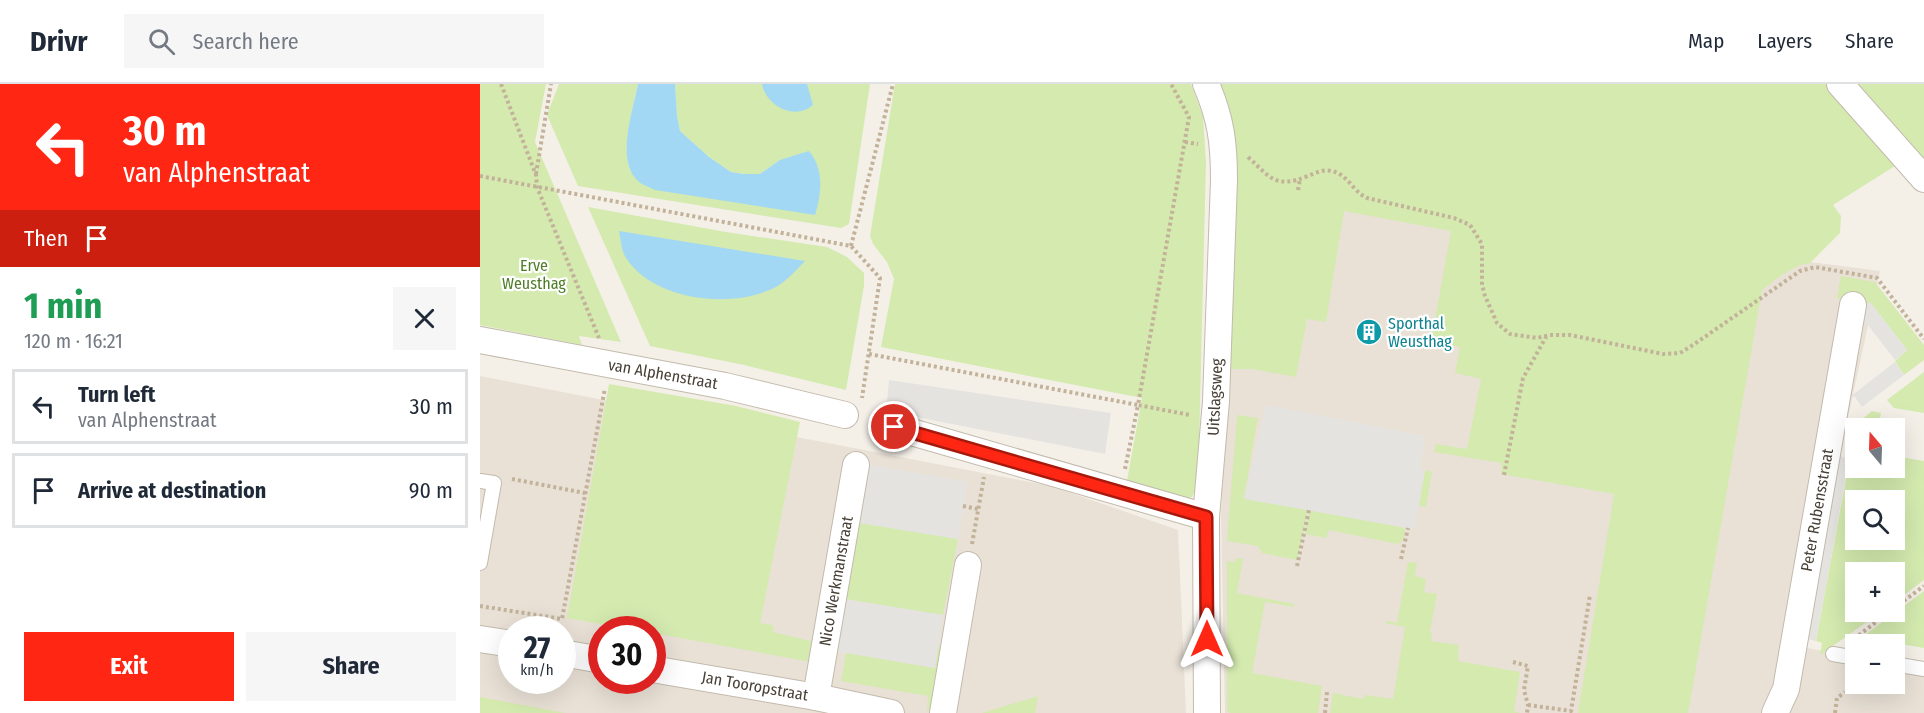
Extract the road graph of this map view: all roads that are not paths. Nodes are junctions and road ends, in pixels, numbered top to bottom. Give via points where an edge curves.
1 (1206, 84) edge
2 (1840, 84) edge
3 (1924, 179) edge
4 (1853, 305) dead end
5 (480, 340) edge
6 (853, 411) road end
7 (894, 427) dead end
8 (856, 465) dead end
9 (480, 481) edge
10 (1206, 517) junction
11 (480, 563) edge
12 (968, 565) road end
13 (480, 639) edge
14 (498, 642) edge
15 (1833, 654) dead end
16 (1845, 656) edge
17 (1905, 666) edge
18 (1924, 669) edge
19 (666, 671) edge
20 (816, 697) junction
21 (891, 713) edge
22 (943, 713) edge
23 (1207, 713) edge
24 (1775, 713) edge

1 - 10 street, Uitslagsweg via 1220,118 1224,147 1215,420
2 - 3 street
4 - 24 street, Peter Rubensstraat via 1786,689
5 - 6 street, van Alphenstraat
7 - 10 street
8 - 20 street, Nico Werkmanstraat
9 - 11 lane via 494,483
10 - 23 street, Uitslagsweg
12 - 22 street
13 - 14 street
15 - 16 lane
17 - 18 lane
19 - 20 street, Jan Tooropstraat
20 - 21 street, Jan Tooropstraat

